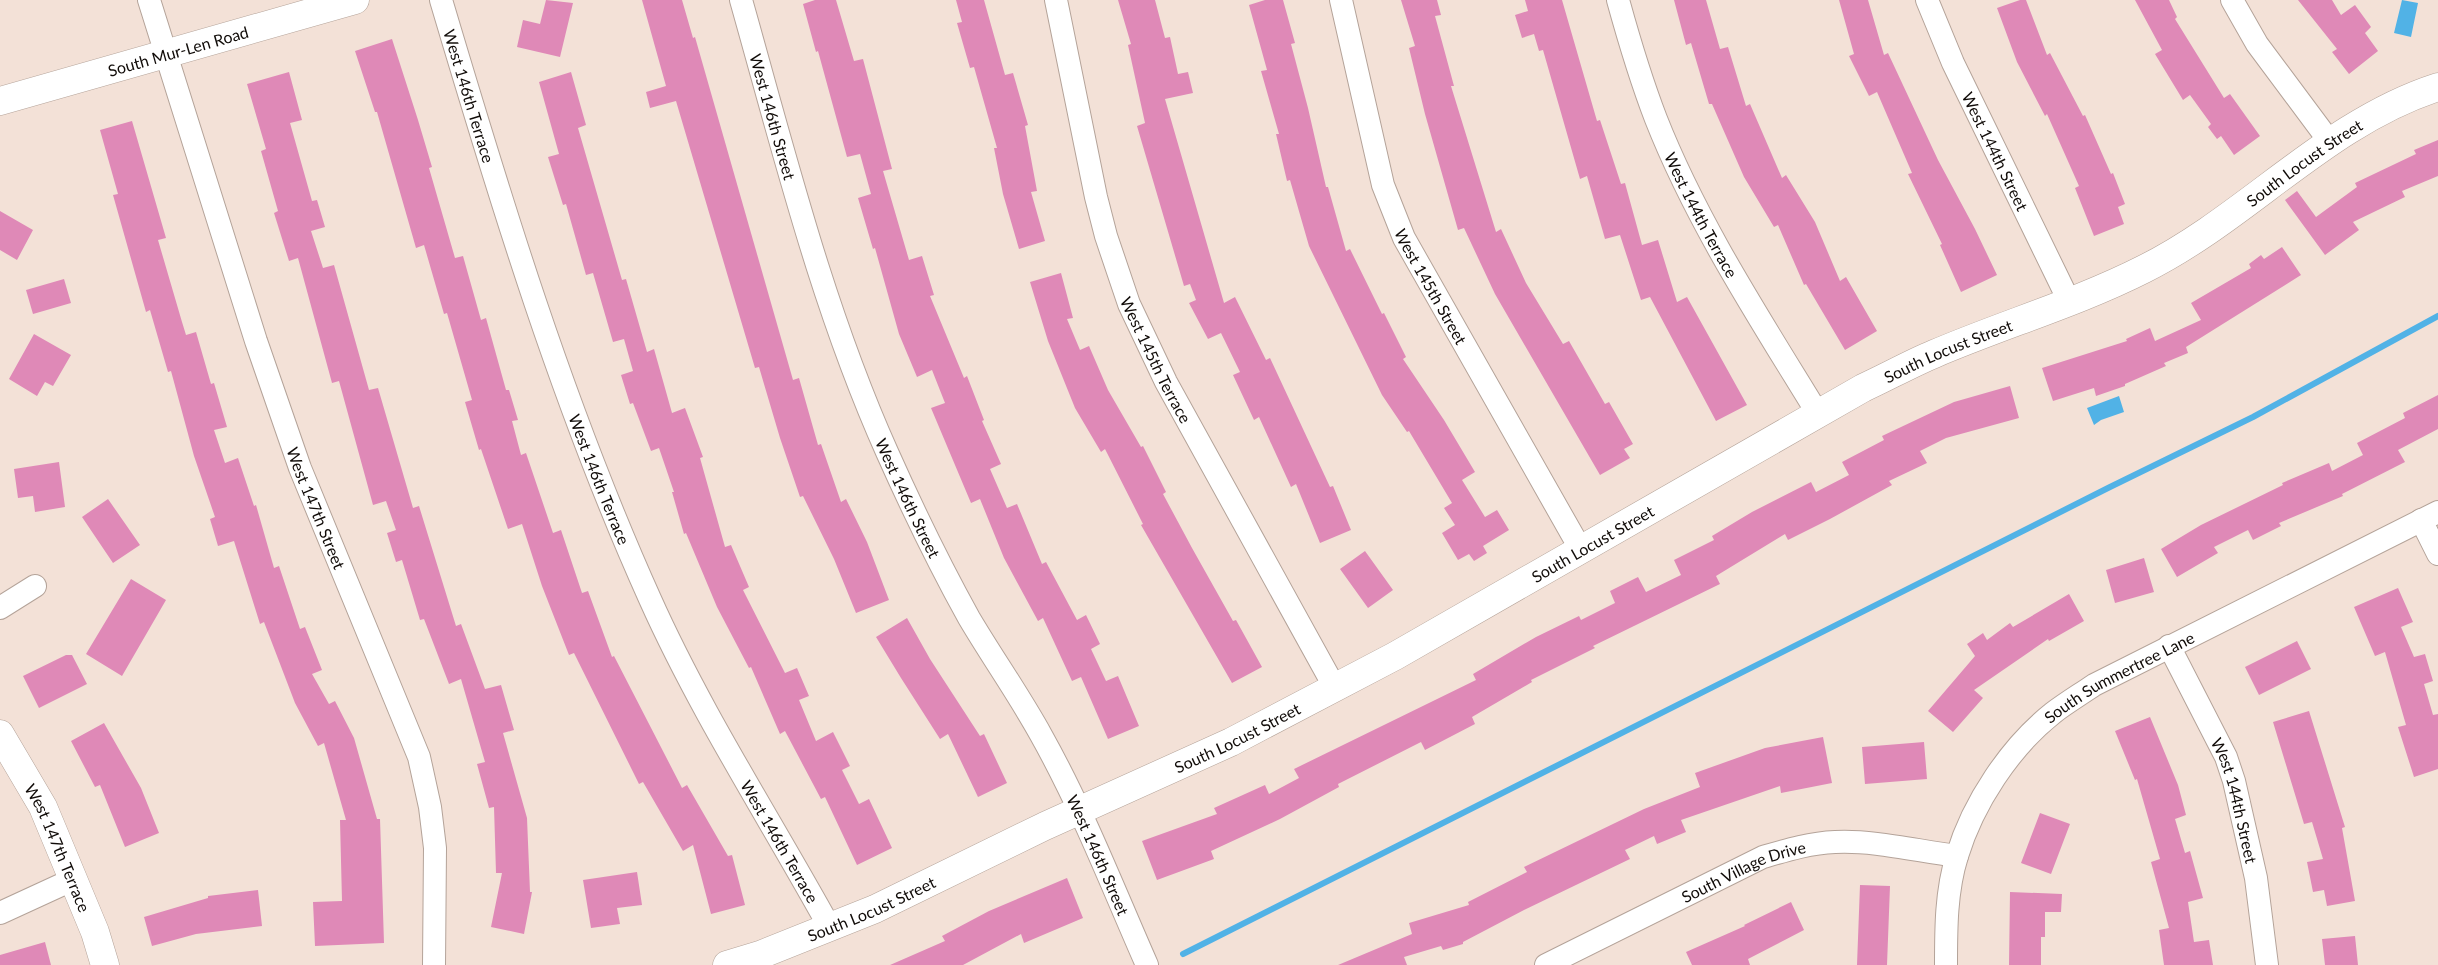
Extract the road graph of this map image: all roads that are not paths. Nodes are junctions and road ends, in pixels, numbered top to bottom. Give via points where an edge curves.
1 (149, 0) edge
2 (355, 0) edge
3 (441, 0) edge
4 (741, 0) edge
5 (1056, 0) edge
6 (1341, 0) edge
7 (1618, 0) edge
8 (1927, 0) edge
9 (2232, 0) edge
10 (166, 54) junction
11 (2438, 87) edge
12 (0, 101) edge
13 (2330, 142) junction
14 (2069, 301) junction
15 (1818, 414) junction
16 (2430, 516) edge
17 (1581, 550) junction
18 (2438, 554) edge
19 (34, 586) dead end
20 (0, 608) edge
21 (2169, 646) junction
22 (1335, 688) junction
23 (0, 734) edge
24 (1079, 811) junction
25 (1957, 856) junction
26 (74, 879) junction
27 (0, 913) edge
28 (830, 928) junction
29 (105, 965) edge
30 (434, 965) edge
31 (727, 965) edge
32 (1147, 965) edge
33 (1546, 965) edge
34 (1946, 965) edge
35 (2267, 965) edge

1 - 10 street, West 147th Street
2 - 10 street, South Mur-Len Road
3 - 28 street, West 146th Terrace via 549,340 607,498 650,600 678,656
4 - 24 street, West 146th Street via 814,255 851,363 886,451 964,608 1040,733
5 - 22 street, West 145th Terrace via 1096,197 1129,304 1166,382
6 - 17 street, West 145th Street via 1383,185 1404,238
7 - 15 street, West 144th Terrace via 1635,60 1675,162 1702,216
8 - 14 street, West 144th Street via 1953,63
9 - 13 street via 2257,44
10 - 12 street, South Mur-Len Road
10 - 30 street, West 147th Street via 256,341 300,468 419,757 435,848
11 - 13 street, South Locust Street via 2379,113
13 - 14 street, South Locust Street via 2192,242 2144,270
14 - 15 street, South Locust Street via 1933,354
15 - 17 street, South Locust Street
16 - 18 street
16 - 21 street, South Summertree Lane
17 - 22 street, South Locust Street
19 - 20 street
21 - 25 street, South Summertree Lane via 2094,685 2053,714 2021,744 1991,784
21 - 35 street, West 144th Street via 2226,757 2234,781 2256,878
22 - 24 street, South Locust Street via 1231,742
23 - 26 street, West 147th Terrace via 43,807
24 - 28 street, South Locust Street
24 - 32 street, West 146th Street
25 - 33 street, South Village Drive via 1855,842 1798,847 1763,857
25 - 34 street, South Summertree Lane via 1948,909
26 - 27 street
26 - 29 street, West 147th Terrace
28 - 31 street, South Locust Street

